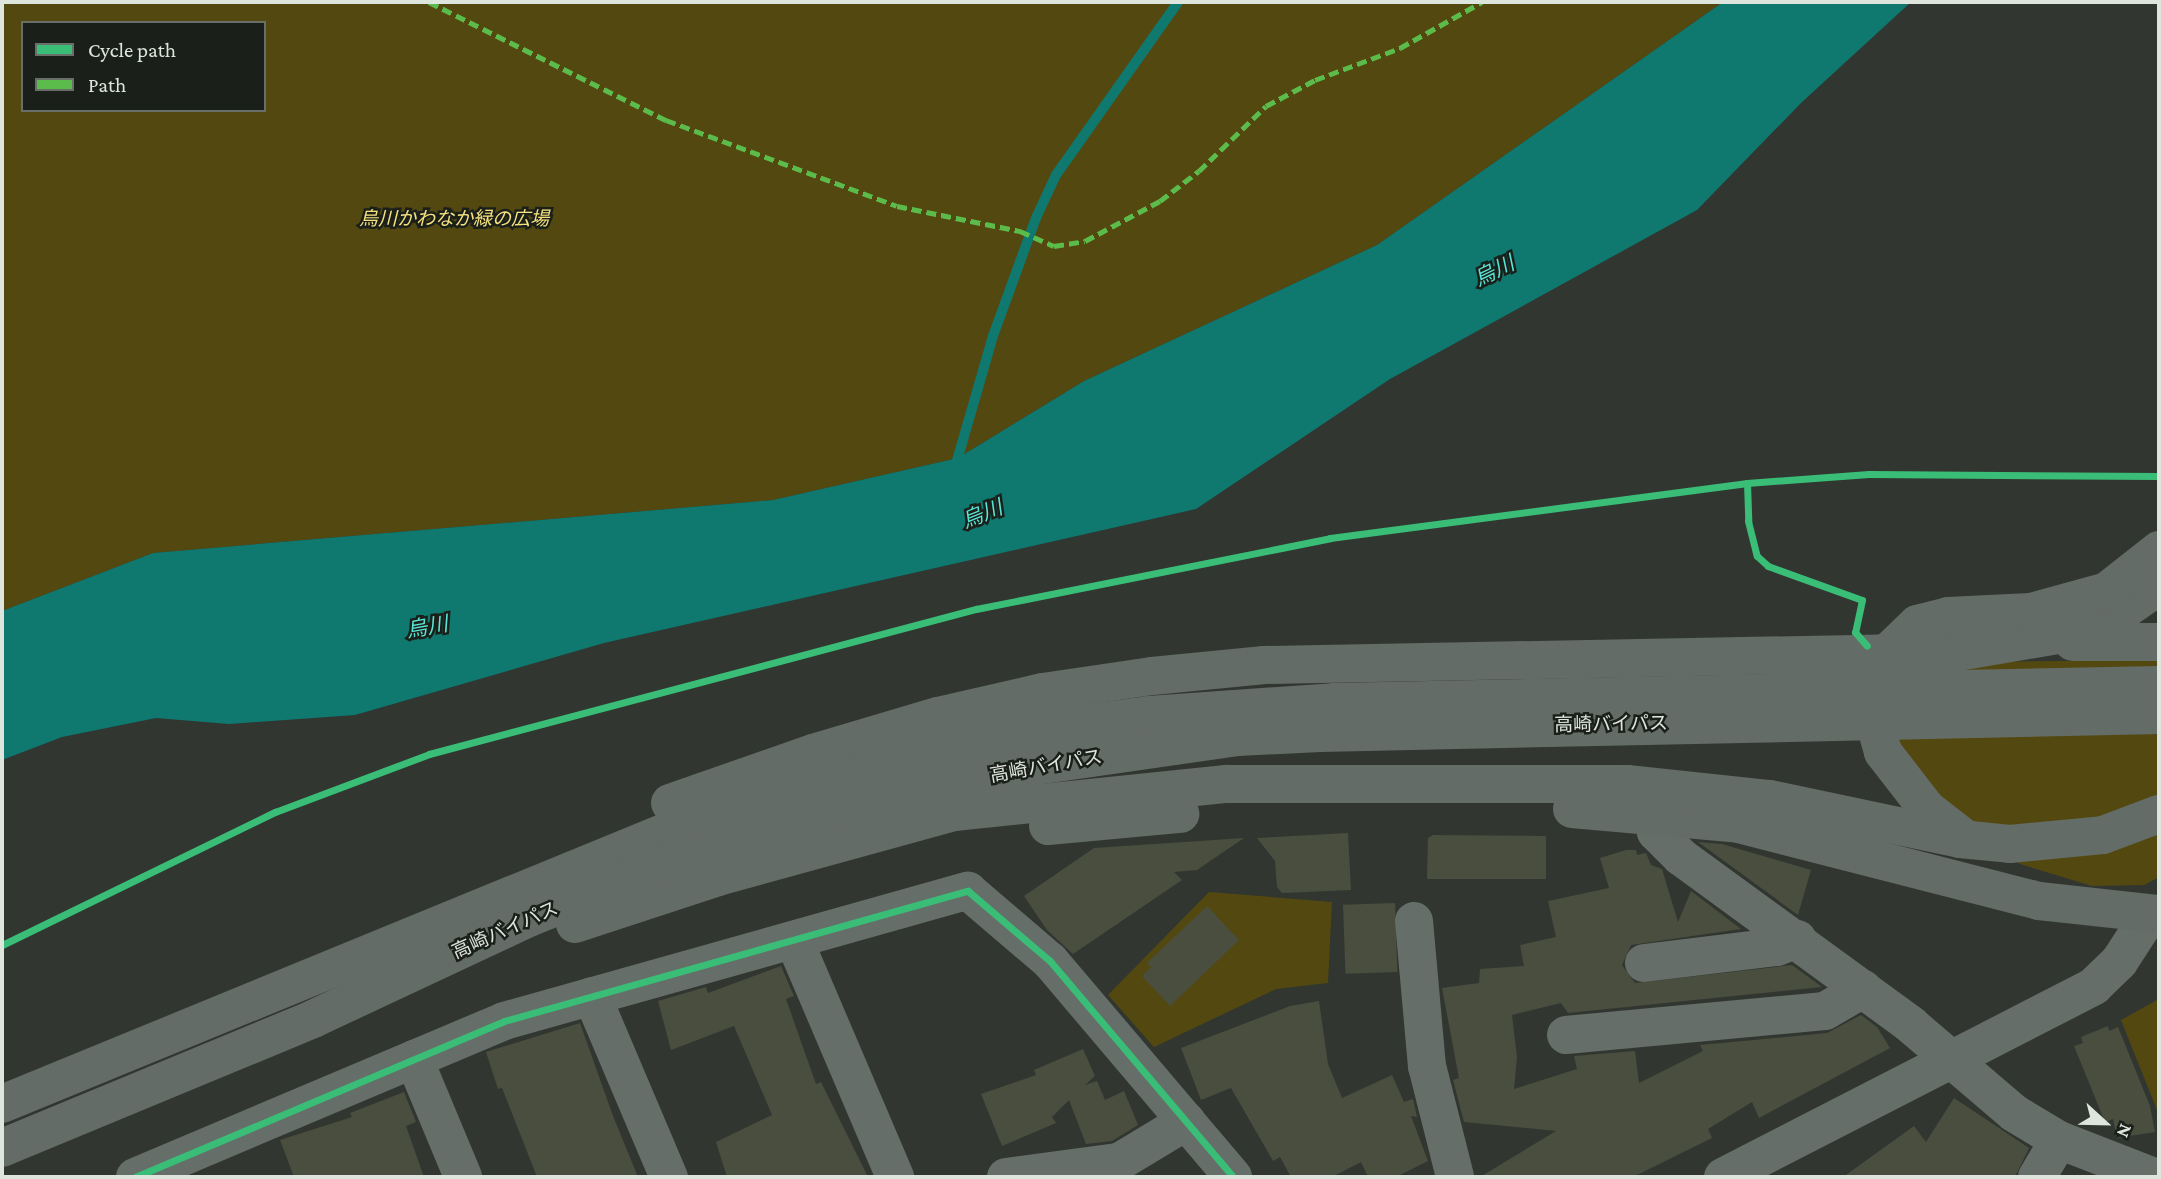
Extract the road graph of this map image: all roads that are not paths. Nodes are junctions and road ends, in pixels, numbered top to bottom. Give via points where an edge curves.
1 (2159, 550) edge
2 (2134, 594) edge
3 (2159, 642) edge
4 (2025, 644) junction
5 (2159, 685) edge
6 (1645, 708) junction
7 (2159, 715) edge
8 (1650, 812) junction
9 (2159, 814) edge
10 (718, 877) junction
11 (2101, 908) junction
12 (2156, 910) edge
13 (1414, 921) dead end
14 (1798, 939) junction
15 (794, 940) junction
16 (1644, 963) dead end
17 (309, 977) junction
18 (1863, 989) junction
19 (592, 996) junction
20 (313, 1019) junction
21 (1566, 1035) dead end
22 (414, 1059) junction
23 (1953, 1062) junction
24 (2, 1104) edge
25 (1186, 1121) junction
26 (2059, 1140) junction
27 (2, 1148) edge
28 (135, 1177) edge
29 (463, 1177) edge
30 (669, 1177) edge
31 (895, 1177) edge
32 (1006, 1177) edge
33 (1233, 1177) edge
34 (1455, 1177) edge
35 (1723, 1177) edge
36 (2036, 1177) edge
37 (2154, 1177) edge

1 - 2 highway
2 - 4 highway via 2075,632
2 - 11 highway via 2031,612 1948,616 1917,624 1883,657 1867,695 1883,752 1927,809 2003,864
3 - 4 highway
4 - 17 highway via 1958,652 1264,665 1043,692 926,720 680,798
5 - 6 highway, 高崎バイパス
6 - 7 highway, 高崎バイパス
6 - 17 highway, 高崎バイパス via 1334,702 1149,715 1043,729 866,769 670,830
6 - 20 highway, 高崎バイパス via 1238,737 1036,766 902,794 767,830 635,875 529,918
8 - 10 highway via 1411,803 1227,810 963,834
8 - 11 highway via 1739,824 1978,887
8 - 14 street via 1656,832 1681,858
9 - 10 highway via 2103,835 2010,844 1960,839 1728,793 1627,784 1227,784 954,812
10 - 20 highway
11 - 12 highway
12 - 23 street via 2119,962 2094,986
13 - 34 street via 1427,1066
14 - 16 street via 1777,947
14 - 18 street
15 - 19 street
15 - 25 street via 968,891 1050,961
15 - 31 street
17 - 24 highway, 高崎バイパス
18 - 21 street via 1825,1011
18 - 23 street
19 - 22 street via 505,1021
19 - 30 street
20 - 27 highway, 高崎バイパス
22 - 28 street
22 - 29 street
23 - 26 street via 2014,1113
23 - 35 street
25 - 32 street via 1119,1162
25 - 33 street
26 - 36 street
26 - 37 street

